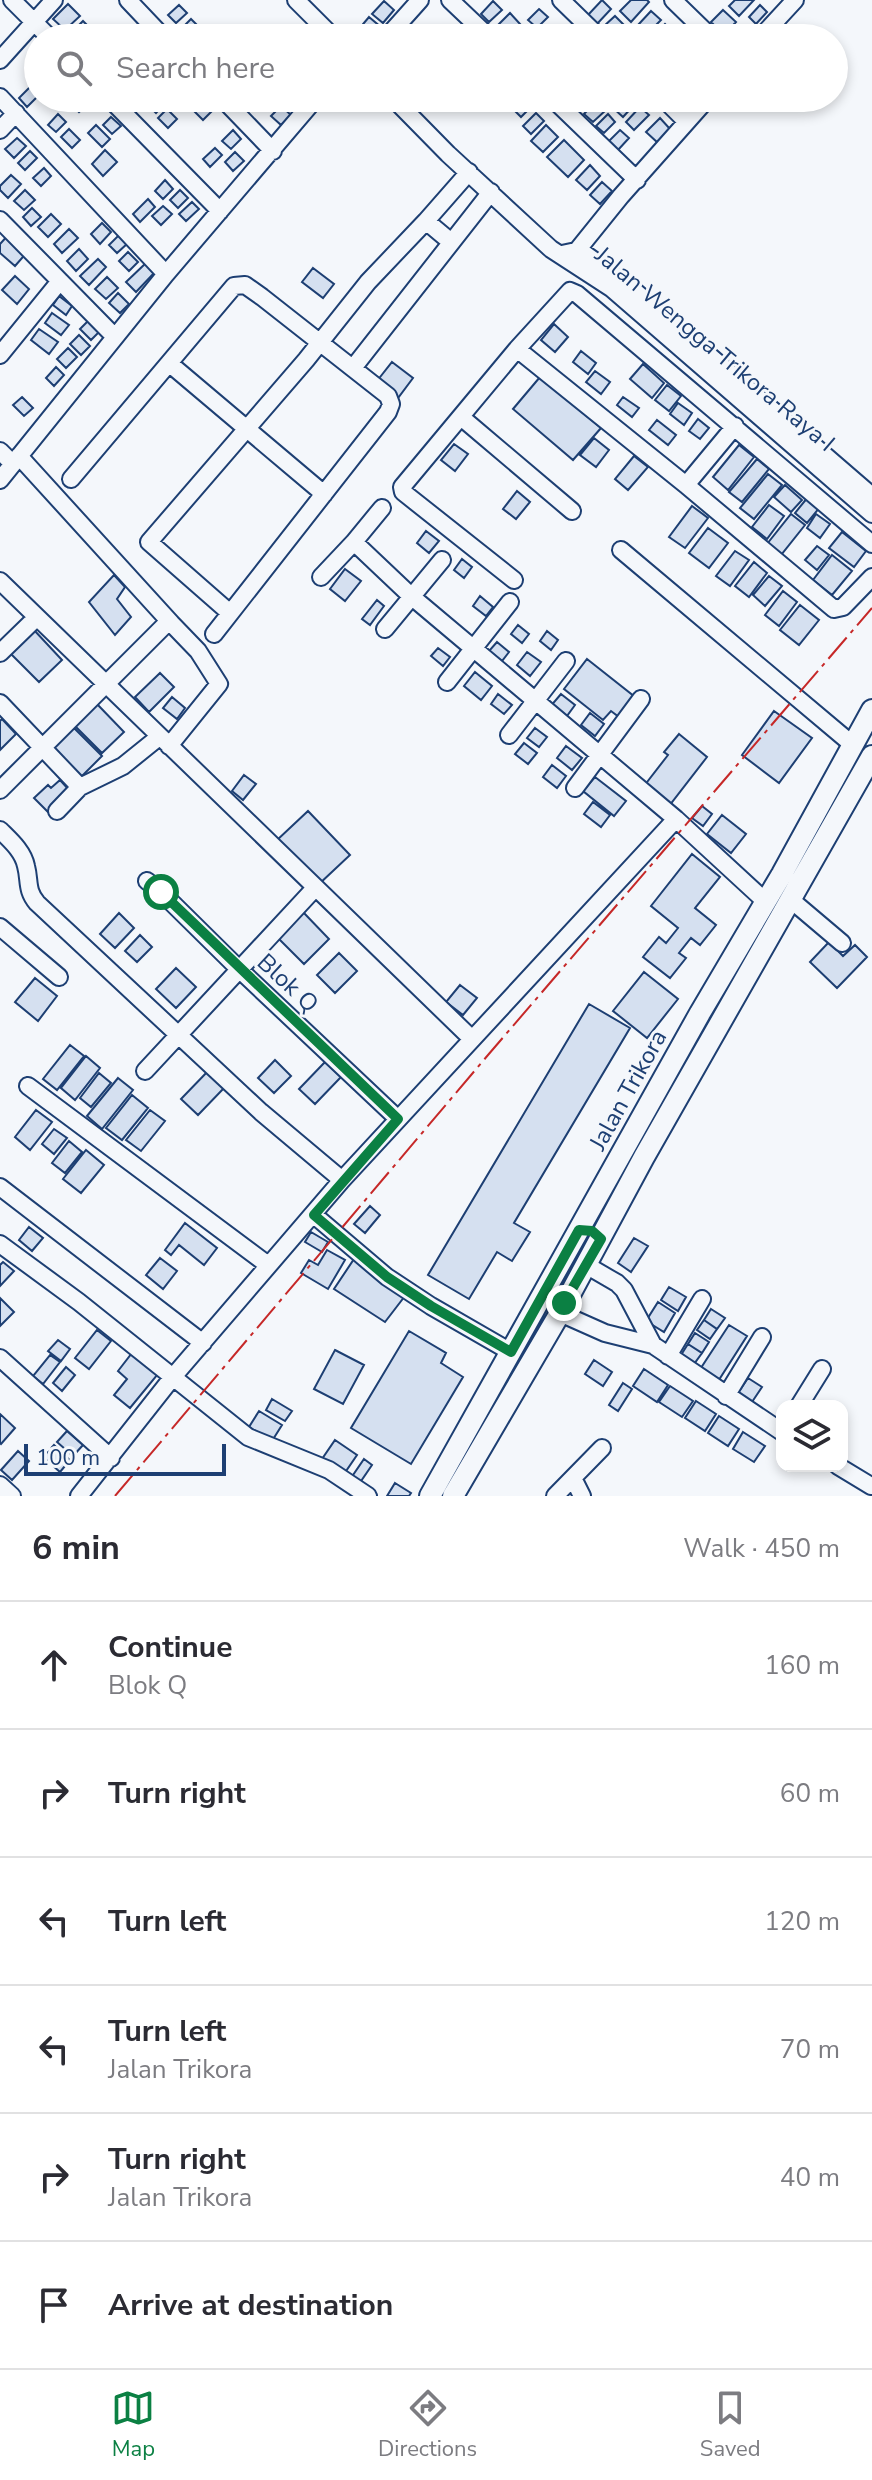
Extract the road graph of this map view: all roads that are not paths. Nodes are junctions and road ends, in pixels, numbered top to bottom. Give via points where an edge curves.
1 (12, 0) edge
2 (54, 0) edge
3 (128, 0) edge
4 (296, 0) edge
5 (420, 0) edge
6 (450, 0) edge
7 (561, 0) edge
8 (673, 0) edge
9 (787, 3) edge
10 (35, 23) joint
11 (151, 24) edge
12 (320, 24) edge
13 (399, 24) edge
14 (475, 24) edge
15 (586, 24) edge
16 (698, 24) edge
17 (771, 24) edge
18 (24, 35) edge
19 (0, 60) edge
20 (0, 97) edge
21 (123, 112) edge
22 (235, 112) edge
23 (305, 112) edge
24 (407, 112) edge
25 (567, 112) edge
26 (677, 112) edge
27 (695, 112) edge
28 (16, 113) junction
29 (686, 121) junction
30 (0, 130) edge
31 (273, 151) junction
32 (469, 172) junction
33 (637, 180) junction
34 (491, 192) junction
35 (220, 211) junction
36 (426, 221) junction
37 (0, 222) edge
38 (451, 242) junction
39 (569, 255) junction
40 (166, 274) junction
41 (60, 281) junction
42 (115, 337) junction
43 (320, 343) junction
44 (517, 349) junction
45 (0, 355) edge
46 (170, 364) junction
47 (353, 368) junction
48 (461, 417) junction
49 (735, 426) junction
50 (246, 429) junction
51 (0, 451) edge
52 (16, 460) junction
53 (71, 479) dead end
54 (0, 480) edge
55 (686, 485) junction
56 (324, 494) junction
57 (872, 496) edge
58 (382, 508) dead end
59 (572, 511) dead end
60 (872, 514) edge
61 (354, 542) junction
62 (872, 544) edge
63 (621, 550) dead end
64 (442, 560) dead end
65 (321, 577) dead end
66 (872, 577) edge
67 (514, 580) dead end
68 (0, 581) edge
69 (411, 596) junction
70 (510, 602) dead end
71 (230, 613) junction
72 (36, 618) junction
73 (171, 623) junction
74 (385, 629) dead end
75 (214, 634) dead end
76 (474, 649) junction
77 (0, 653) edge
78 (566, 661) dead end
79 (447, 682) dead end
80 (106, 685) junction
81 (641, 699) dead end
82 (534, 700) junction
83 (0, 703) edge
84 (872, 710) edge
85 (509, 735) dead end
86 (164, 741) junction
87 (853, 745) junction
88 (41, 749) junction
89 (600, 755) junction
90 (872, 756) edge
91 (80, 787) junction
92 (575, 788) dead end
93 (0, 790) edge
94 (57, 811) dead end
95 (676, 819) junction
96 (0, 830) edge
97 (147, 881) dead end
98 (315, 888) junction
99 (790, 899) junction
100 (765, 901) junction
101 (0, 927) edge
102 (842, 943) dead end
103 (240, 970) junction
104 (59, 977) dead end
105 (177, 1035) junction
106 (472, 1039) junction
107 (145, 1071) dead end
108 (28, 1086) dead end
109 (398, 1119) junction
110 (342, 1180) junction
111 (0, 1187) edge
112 (603, 1188) junction
113 (624, 1194) junction
114 (314, 1215) junction
115 (579, 1230) junction
116 (601, 1239) junction
117 (0, 1244) edge
118 (268, 1265) junction
119 (586, 1265) junction
120 (702, 1299) dead end
121 (560, 1313) junction
122 (762, 1337) dead end
123 (203, 1343) junction
124 (653, 1345) junction
125 (511, 1352) junction
126 (668, 1356) junction
127 (0, 1358) edge
128 (822, 1369) dead end
129 (172, 1378) junction
130 (726, 1396) junction
131 (803, 1400) edge
132 (776, 1428) edge
133 (602, 1448) dead end
134 (111, 1458) junction
135 (848, 1472) edge
136 (573, 1478) junction
137 (0, 1485) edge
138 (871, 1486) edge
139 (12, 1496) edge
140 (79, 1496) edge
141 (368, 1496) edge
142 (430, 1496) edge
143 (453, 1496) edge
144 (555, 1496) edge
145 (582, 1496) edge

1 - 10 street
2 - 10 street
3 - 11 street
4 - 12 street
5 - 13 street
6 - 14 street
7 - 15 street
8 - 16 street
9 - 17 street
18 - 19 street
20 - 28 street
21 - 35 street
22 - 31 street
23 - 31 street
24 - 32 street, Jalan Wengga Trikora Raya I
25 - 33 street
26 - 29 street
27 - 29 street
28 - 30 street
28 - 40 street
29 - 33 street
31 - 35 street
32 - 34 street, Jalan Wengga Trikora Raya I
32 - 36 street
33 - 39 street
34 - 38 street
34 - 39 street, Jalan Wengga Trikora Raya I via 551,249
35 - 40 street
36 - 38 street
36 - 43 street
37 - 41 street
38 - 47 street
39 - 57 street, Jalan Wengga Trikora Raya I via 589,256 623,281
39 - 60 street, Jalan Wengga Trikora Raya I
40 - 42 street
41 - 42 street
41 - 45 street
42 - 52 street
43 - 46 street via 245,285 234,286
43 - 47 street
43 - 50 street
44 - 48 street
44 - 49 street via 566,293 574,292
44 - 55 street
46 - 50 street
46 - 53 street
47 - 56 street via 391,404
48 - 59 street
48 - 67 street via 402,489
49 - 55 street
49 - 62 street
50 - 56 street
50 - 71 street via 149,542
51 - 52 street
52 - 54 street
52 - 73 street
55 - 66 street via 834,609 843,607
56 - 71 street
58 - 61 street
61 - 65 street
61 - 69 street
63 - 87 street
64 - 69 street
68 - 72 street
69 - 74 street
69 - 76 street
70 - 76 street
71 - 75 street
72 - 77 street
72 - 80 street
73 - 80 street
73 - 86 street via 219,684
76 - 79 street
76 - 82 street
78 - 82 street
80 - 86 street
80 - 88 street
81 - 89 street
82 - 85 street
82 - 89 street
83 - 88 street
84 - 87 main road, Jalan Trikora
86 - 91 street
86 - 98 street
87 - 100 main road, Jalan Trikora
88 - 91 street
88 - 93 street
89 - 92 street
89 - 95 street
90 - 99 main road, Jalan Trikora
91 - 94 street
95 - 100 street
95 - 106 street
96 - 105 street via 26,864 31,897
97 - 103 street, Blok Q
98 - 103 street
98 - 106 street
99 - 102 street
99 - 113 main road, Jalan Trikora
100 - 112 main road, Jalan Trikora
101 - 104 street
103 - 105 street
103 - 109 street, Blok Q
105 - 107 street
105 - 110 street
106 - 109 street
108 - 118 street
109 - 110 street
110 - 114 street
111 - 123 street
112 - 113 main road via 613,1197
112 - 115 main road, Jalan Trikora
113 - 116 main road, Jalan Trikora
114 - 118 street
114 - 125 street via 387,1277
115 - 116 main road
115 - 125 main road, Jalan Trikora
116 - 119 main road, Jalan Trikora
117 - 129 street
118 - 123 street
119 - 121 main road, Jalan Trikora
119 - 124 street via 624,1290
120 - 126 street
121 - 124 street via 605,1333
121 - 143 main road, Jalan Trikora
122 - 130 street
123 - 129 street
124 - 126 street
125 - 142 main road, Jalan Trikora
126 - 130 street
127 - 134 street
128 - 131 street
129 - 134 street
129 - 141 street via 248,1437 329,1470
130 - 132 street
133 - 136 street
134 - 140 street
135 - 138 street
136 - 144 street
136 - 145 street
137 - 139 street

